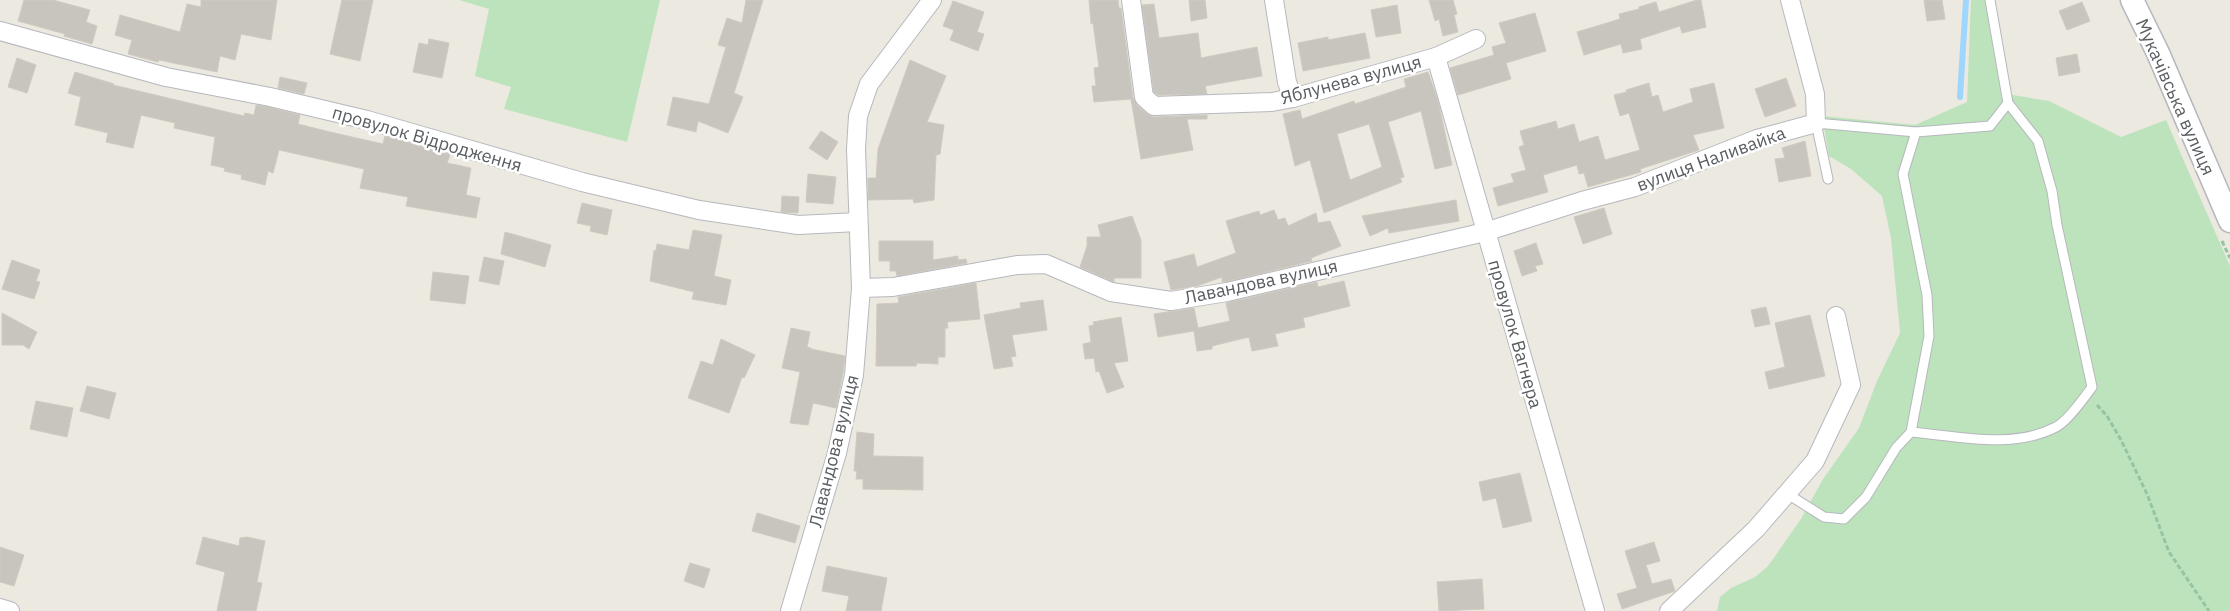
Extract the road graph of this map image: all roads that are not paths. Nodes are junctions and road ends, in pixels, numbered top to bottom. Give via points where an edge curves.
1 (932, 0) edge
2 (1131, 0) edge
3 (1274, 0) edge
4 (1790, 0) edge
5 (1990, 0) edge
6 (2132, 0) edge
7 (0, 31) edge
8 (1476, 39) dead end
9 (1436, 57) junction
10 (1293, 98) junction
11 (2008, 103) junction
12 (1816, 123) junction
13 (1916, 132) junction
14 (1828, 179) dead end
15 (2230, 221) edge
16 (858, 222) junction
17 (1485, 232) junction
18 (861, 288) junction
19 (1836, 316) dead end
20 (1911, 432) junction
21 (1786, 493) junction
22 (0, 608) edge
23 (10, 611) edge
24 (790, 611) edge
25 (1595, 611) edge
26 (1669, 611) edge

1 - 16 street, Лавандова вулиця via 869,84 858,116
2 - 10 street, Яблунева вулиця via 1144,97 1154,106 1272,102
3 - 10 street via 1287,82
4 - 12 street via 1815,94
5 - 11 lane
6 - 15 street, Мукачівська вулиця
7 - 16 street, провулок Відродження via 166,77 367,120 582,182 698,210 798,225
8 - 9 street, Яблунева вулиця
9 - 10 street, Яблунева вулиця
9 - 17 street, провулок Вагнера
11 - 13 lane via 1990,126
11 - 20 lane via 2038,141 2043,156 2092,387 2057,426 2022,439 1977,439
12 - 13 lane
12 - 14 lane
12 - 17 street, вулиця Наливайка via 1757,139 1635,187
13 - 20 lane via 1903,174 1927,294 1929,336
16 - 18 street, Лавандова вулиця
17 - 18 street, Лавандова вулиця via 1227,292 1171,301 1110,292 1046,264 893,287
17 - 25 street, провулок Вагнера
18 - 24 street, Лавандова вулиця via 854,375 837,454
19 - 21 street via 1851,385 1815,461
20 - 21 lane via 1896,448 1866,497 1844,520 1824,517
21 - 26 street via 1756,529
22 - 23 street

